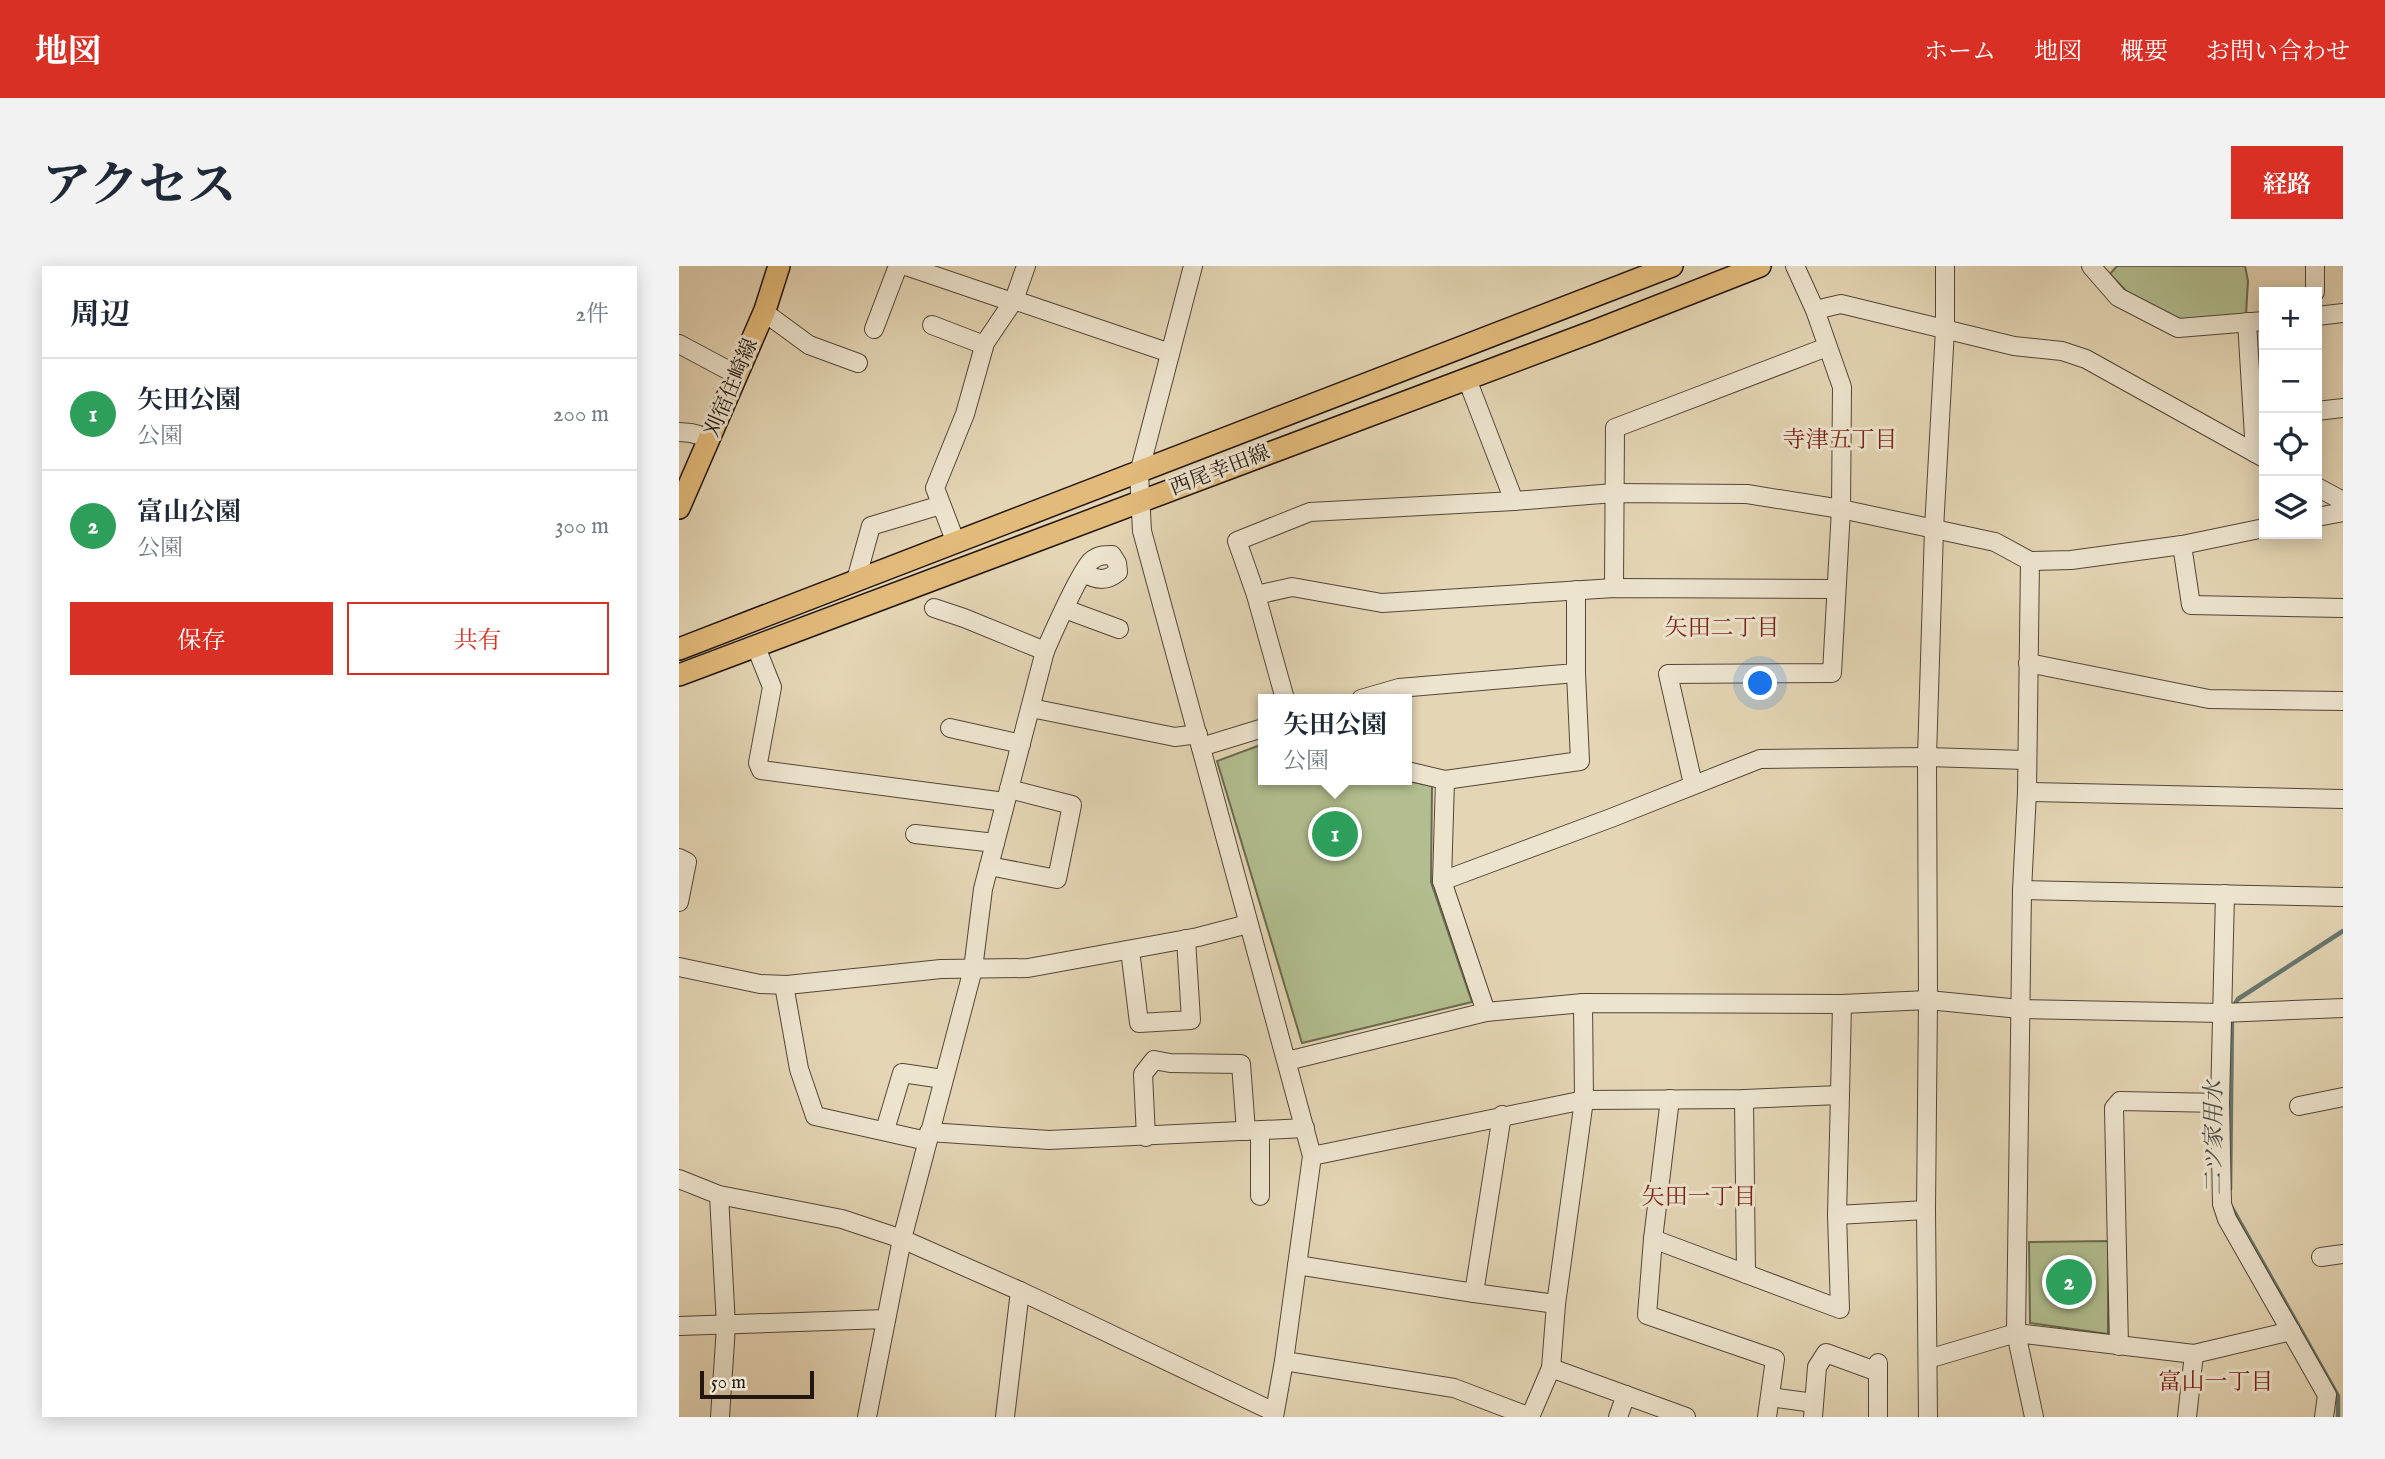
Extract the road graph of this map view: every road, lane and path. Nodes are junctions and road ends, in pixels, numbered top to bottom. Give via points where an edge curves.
1 (779, 266) edge
2 (898, 266) edge
3 (905, 266) edge
4 (1026, 266) edge
5 (1672, 266) edge
6 (1760, 266) edge
7 (1795, 266) edge
8 (1945, 266) edge
9 (2091, 266) edge
10 (2315, 266) edge
11 (1191, 267) edge
12 (2315, 287) edge
13 (1013, 301) junction
14 (1815, 310) junction
15 (764, 312) junction
16 (2343, 313) edge
17 (2322, 315) edge
18 (2256, 322) edge
19 (932, 326) dead end
20 (874, 329) dead end
21 (1945, 329) junction
22 (679, 344) edge
23 (984, 345) junction
24 (1827, 347) junction
25 (1170, 353) junction
26 (858, 363) dead end
27 (737, 375) junction
28 (1467, 379) junction
29 (2343, 408) edge
30 (2322, 410) edge
31 (2259, 416) edge
32 (679, 432) edge
33 (710, 438) junction
34 (2259, 454) edge
35 (1139, 473) junction
36 (2322, 490) edge
37 (1614, 493) junction
38 (1140, 501) junction
39 (1514, 501) junction
40 (2343, 501) edge
41 (941, 505) junction
42 (679, 508) edge
43 (1840, 509) junction
44 (2343, 512) edge
45 (2322, 516) edge
46 (1934, 529) junction
47 (2259, 529) edge
48 (956, 543) junction
49 (2182, 545) junction
50 (2030, 561) junction
51 (1084, 573) dead end
52 (856, 580) junction
53 (1614, 588) junction
54 (1835, 589) junction
55 (1576, 590) junction
56 (1256, 595) junction
57 (934, 608) dead end
58 (2343, 608) edge
59 (1065, 609) junction
60 (1119, 629) dead end
61 (756, 647) junction
62 (679, 649) edge
63 (1045, 651) junction
64 (2028, 663) junction
65 (1576, 673) junction
66 (679, 675) edge
67 (1284, 694) edge
68 (1378, 694) edge
69 (2343, 701) edge
70 (1031, 708) junction
71 (950, 728) dead end
72 (1258, 729) edge
73 (1199, 741) junction
74 (1021, 744) junction
75 (1927, 757) junction
76 (2026, 760) junction
77 (1412, 772) edge
78 (1445, 780) junction
79 (1693, 784) junction
80 (2027, 792) junction
81 (1007, 795) junction
82 (2343, 799) edge
83 (915, 834) dead end
84 (995, 843) junction
85 (679, 858) edge
86 (989, 866) junction
87 (1441, 881) junction
88 (2022, 890) junction
89 (2225, 894) junction
90 (2343, 897) edge
91 (679, 902) edge
92 (1248, 924) junction
93 (1186, 939) junction
94 (1130, 950) junction
95 (679, 967) edge
96 (973, 969) junction
97 (784, 985) junction
98 (1928, 1000) junction
99 (1583, 1003) junction
100 (1842, 1004) junction
101 (2343, 1008) edge
102 (2020, 1009) junction
103 (1486, 1012) junction
104 (2222, 1013) junction
105 (1287, 1061) junction
106 (943, 1079) junction
107 (1840, 1096) junction
108 (2343, 1097) edge
109 (1670, 1099) junction
110 (1744, 1099) junction
111 (1584, 1100) junction
112 (2220, 1103) junction
113 (2299, 1106) dead end
114 (1502, 1115) junction
115 (1305, 1128) junction
116 (885, 1130) junction
117 (1253, 1131) junction
118 (928, 1136) junction
119 (1146, 1137) junction
120 (1312, 1156) junction
121 (679, 1179) edge
122 (719, 1195) junction
123 (1260, 1196) dead end
124 (1926, 1210) junction
125 (1837, 1215) junction
126 (902, 1239) junction
127 (1653, 1239) junction
128 (2343, 1254) edge
129 (2321, 1257) dead end
130 (1297, 1265) junction
131 (1746, 1274) junction
132 (1020, 1291) junction
133 (1474, 1293) junction
134 (1556, 1304) junction
135 (886, 1319) junction
136 (679, 1326) edge
137 (726, 1326) junction
138 (2291, 1331) junction
139 (2016, 1333) junction
140 (2119, 1346) junction
141 (2194, 1354) junction
142 (1929, 1359) junction
143 (1284, 1361) junction
144 (1551, 1368) junction
145 (1626, 1395) junction
146 (1770, 1398) junction
147 (1813, 1410) edge
148 (1274, 1415) edge
149 (720, 1417) edge
150 (867, 1417) edge
151 (1005, 1417) edge
152 (1530, 1417) edge
153 (1618, 1417) edge
154 (1686, 1417) edge
155 (1767, 1417) edge
156 (1878, 1417) edge
157 (1928, 1417) edge
158 (2034, 1417) edge
159 (2187, 1417) edge
160 (2324, 1417) edge

1 - 15 main road, 刈宿住崎線
2 - 20 street
3 - 13 street
4 - 13 street
5 - 35 main road, 西尾幸田線
6 - 28 main road, 西尾幸田線
7 - 14 street
8 - 21 street
9 - 18 street via 2118,297 2178,328
10 - 12 street
11 - 25 street
13 - 23 street
13 - 25 street
14 - 21 street via 1841,304
14 - 24 street
15 - 26 street via 809,345
15 - 27 main road, 刈宿住崎線
16 - 17 street
18 - 31 street
19 - 23 street
21 - 34 street via 2086,359
21 - 46 street
22 - 27 street
23 - 41 street via 965,414 935,488
24 - 37 street via 1615,428
24 - 43 street via 1842,387
25 - 35 street
27 - 33 main road, 刈宿住崎線
28 - 38 main road, 西尾幸田線
28 - 39 street
29 - 30 street
32 - 33 street
33 - 42 main road, 刈宿住崎線
35 - 38 street
35 - 48 main road, 西尾幸田線
36 - 40 street
37 - 39 street
37 - 43 street via 1747,494
37 - 53 street
38 - 61 main road, 西尾幸田線
38 - 73 street via 1142,531
39 - 56 street via 1310,512 1237,541
41 - 48 street
41 - 52 street via 871,526
43 - 46 street
43 - 54 street
44 - 45 street
46 - 50 street via 1995,542
46 - 75 street
47 - 49 street
48 - 52 main road, 西尾幸田線
49 - 50 street
49 - 58 street via 2191,605
50 - 64 street
51 - 59 street
52 - 62 main road, 西尾幸田線
53 - 54 street
53 - 55 street
54 - 79 street via 1832,673 1668,674
55 - 56 street via 1382,603 1293,587
55 - 65 street
56 - 67 street
57 - 63 street
59 - 60 street
59 - 63 street
61 - 66 main road, 西尾幸田線
61 - 81 street via 772,687 758,762 761,770
63 - 70 street
64 - 69 street via 2209,699
64 - 76 street
65 - 68 street via 1399,688
65 - 78 street via 1580,761
70 - 73 street
70 - 74 street
71 - 74 street
72 - 73 street
73 - 92 street
74 - 81 street
75 - 76 street
75 - 79 street via 1760,759
75 - 98 street
76 - 80 street
77 - 78 street
78 - 87 street
79 - 87 street
80 - 82 street
80 - 88 street
81 - 84 street
81 - 86 street via 1072,805 1057,879
83 - 84 street
84 - 86 street
85 - 91 street via 687,862
86 - 96 street
87 - 103 street
88 - 89 street
88 - 102 street
89 - 90 street
89 - 104 street
92 - 93 street
92 - 105 street
93 - 94 street
93 - 94 street via 1191,1020 1139,1023
94 - 96 street via 1028,968
95 - 97 street
96 - 97 street
96 - 106 street
97 - 116 street via 799,1069 815,1116
98 - 100 street
98 - 102 street
98 - 124 street
99 - 100 street
99 - 103 street
99 - 111 street
100 - 107 street
101 - 104 street
102 - 104 street
102 - 139 street
103 - 105 street
104 - 112 street
105 - 115 street
106 - 116 street via 902,1073
106 - 118 street
107 - 110 street
107 - 125 street
108 - 113 street
109 - 110 street
109 - 111 street
109 - 127 street
110 - 131 street
111 - 114 street
111 - 134 street
112 - 138 street via 2222,1204
112 - 140 street via 2120,1101 2114,1108
114 - 120 street
114 - 133 street
115 - 117 street
115 - 120 street
116 - 118 street
117 - 119 street
117 - 119 street via 1241,1063 1154,1060 1143,1074
117 - 123 street
118 - 119 street
118 - 126 street
120 - 130 street
121 - 122 street
122 - 126 street via 842,1219
122 - 137 street
124 - 125 street
124 - 142 street
125 - 131 street via 1840,1308
126 - 132 street
126 - 135 street
127 - 131 street
127 - 146 street via 1647,1315 1775,1359
128 - 129 street
130 - 133 street
130 - 143 street
132 - 148 street
132 - 151 street
133 - 134 street
134 - 144 street
135 - 137 street
135 - 150 street
136 - 137 street
137 - 149 street
138 - 141 street
138 - 160 street via 2327,1395
139 - 140 street
139 - 142 street
139 - 158 street
140 - 141 street
141 - 159 street
142 - 157 street
143 - 148 street
143 - 152 street via 1454,1388
144 - 145 street
144 - 152 street
145 - 153 street
145 - 154 street
146 - 147 street
146 - 155 street
147 - 156 street via 1817,1367 1826,1353 1878,1368

